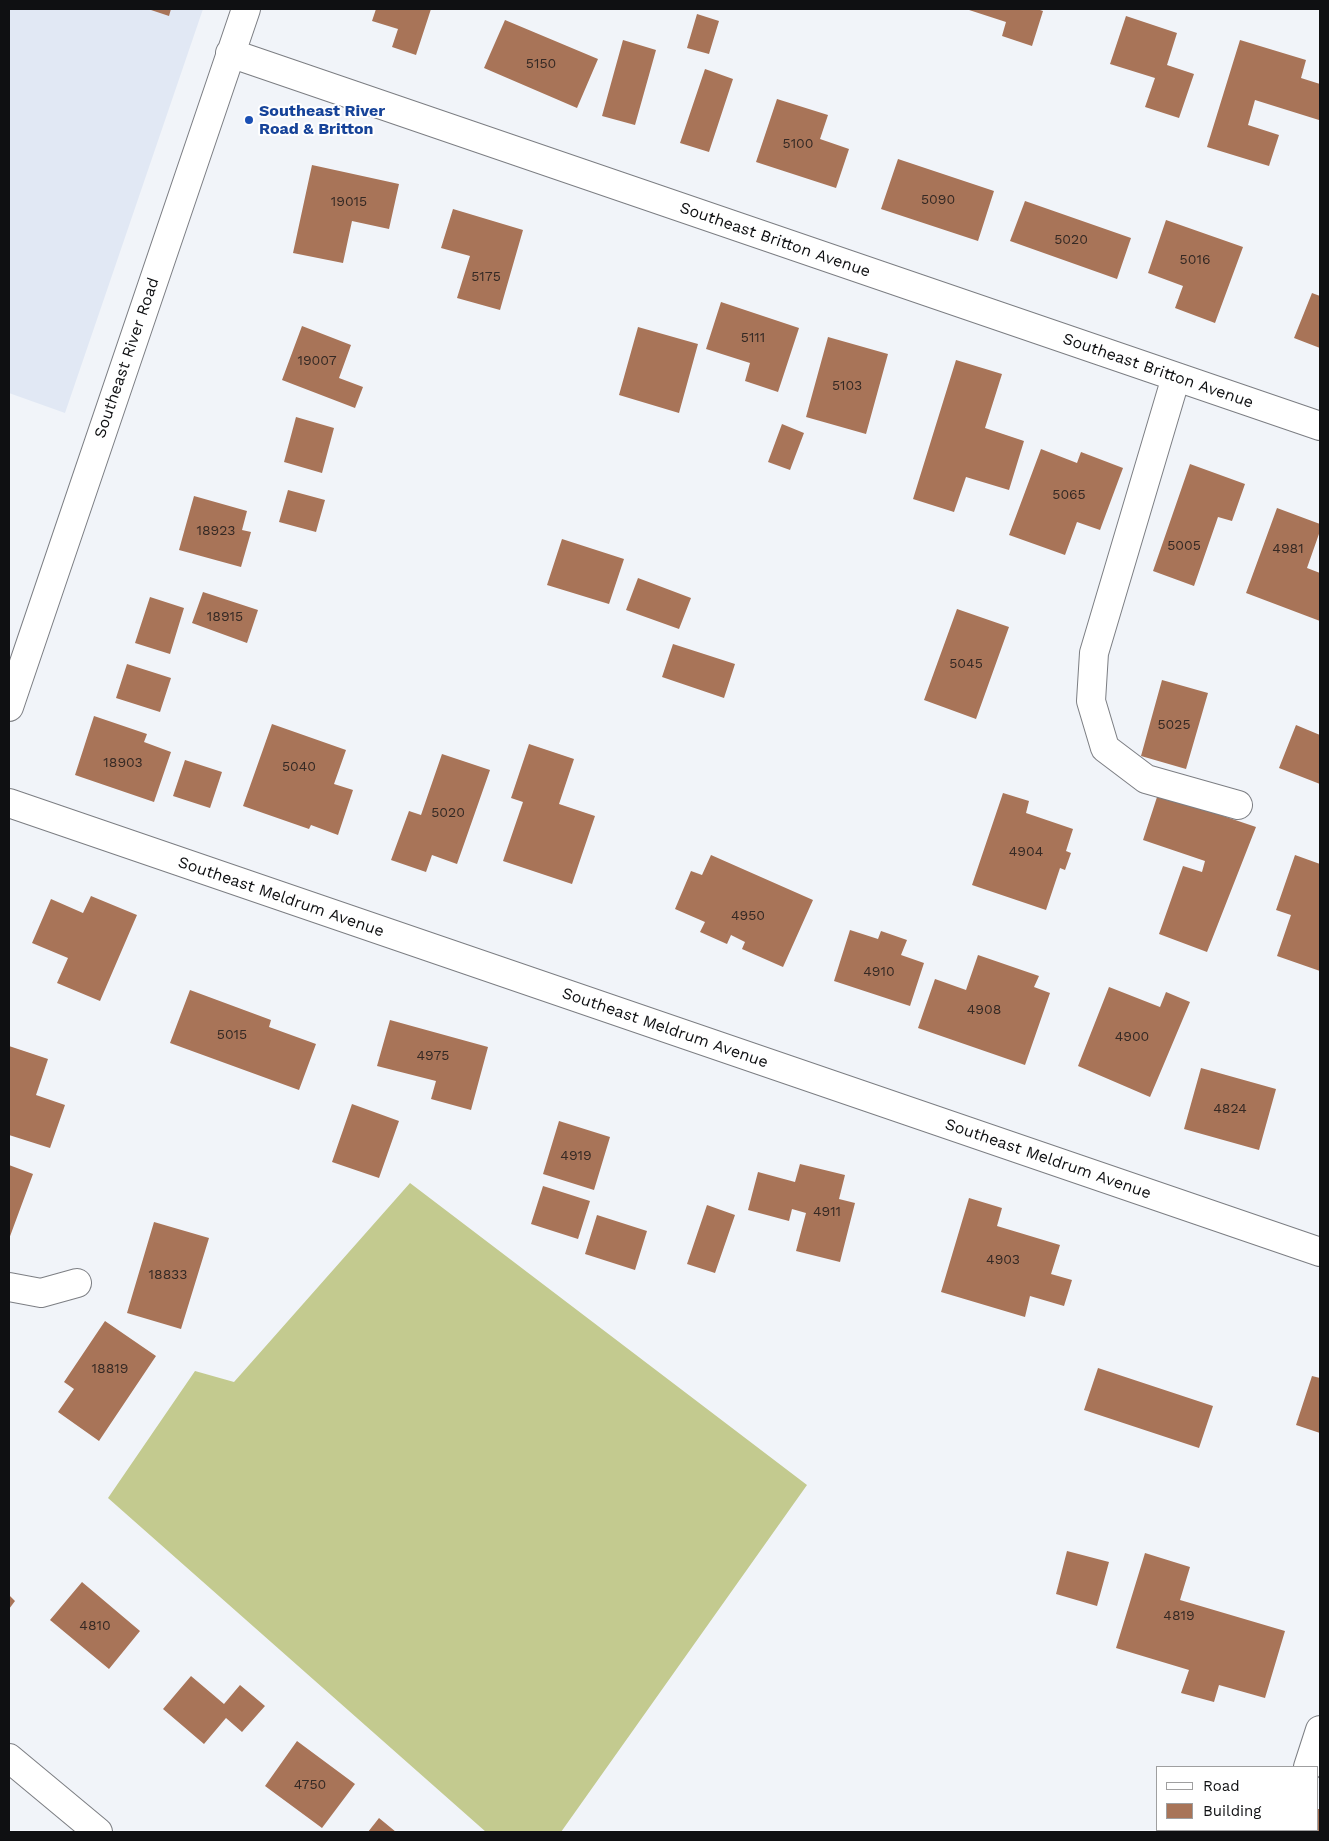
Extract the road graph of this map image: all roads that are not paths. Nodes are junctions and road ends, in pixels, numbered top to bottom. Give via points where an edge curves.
1 (246, 9) edge
2 (230, 53) junction
3 (1176, 377) junction
4 (1320, 426) edge
5 (9, 707) edge
6 (9, 803) edge
7 (1238, 805) dead end
8 (1320, 1252) edge
9 (77, 1283) dead end
10 (9, 1287) edge
11 (1320, 1730) edge
12 (9, 1758) edge
13 (1308, 1766) edge
14 (98, 1832) edge

1 - 2 street, Southeast River Road
2 - 3 street, Southeast Britton Avenue
2 - 5 street, Southeast River Road
3 - 4 street, Southeast Britton Avenue
3 - 7 street via 1094,652 1090,701 1105,748 1146,780
6 - 8 street, Southeast Meldrum Avenue
9 - 10 street via 41,1293
11 - 13 street
12 - 14 street

